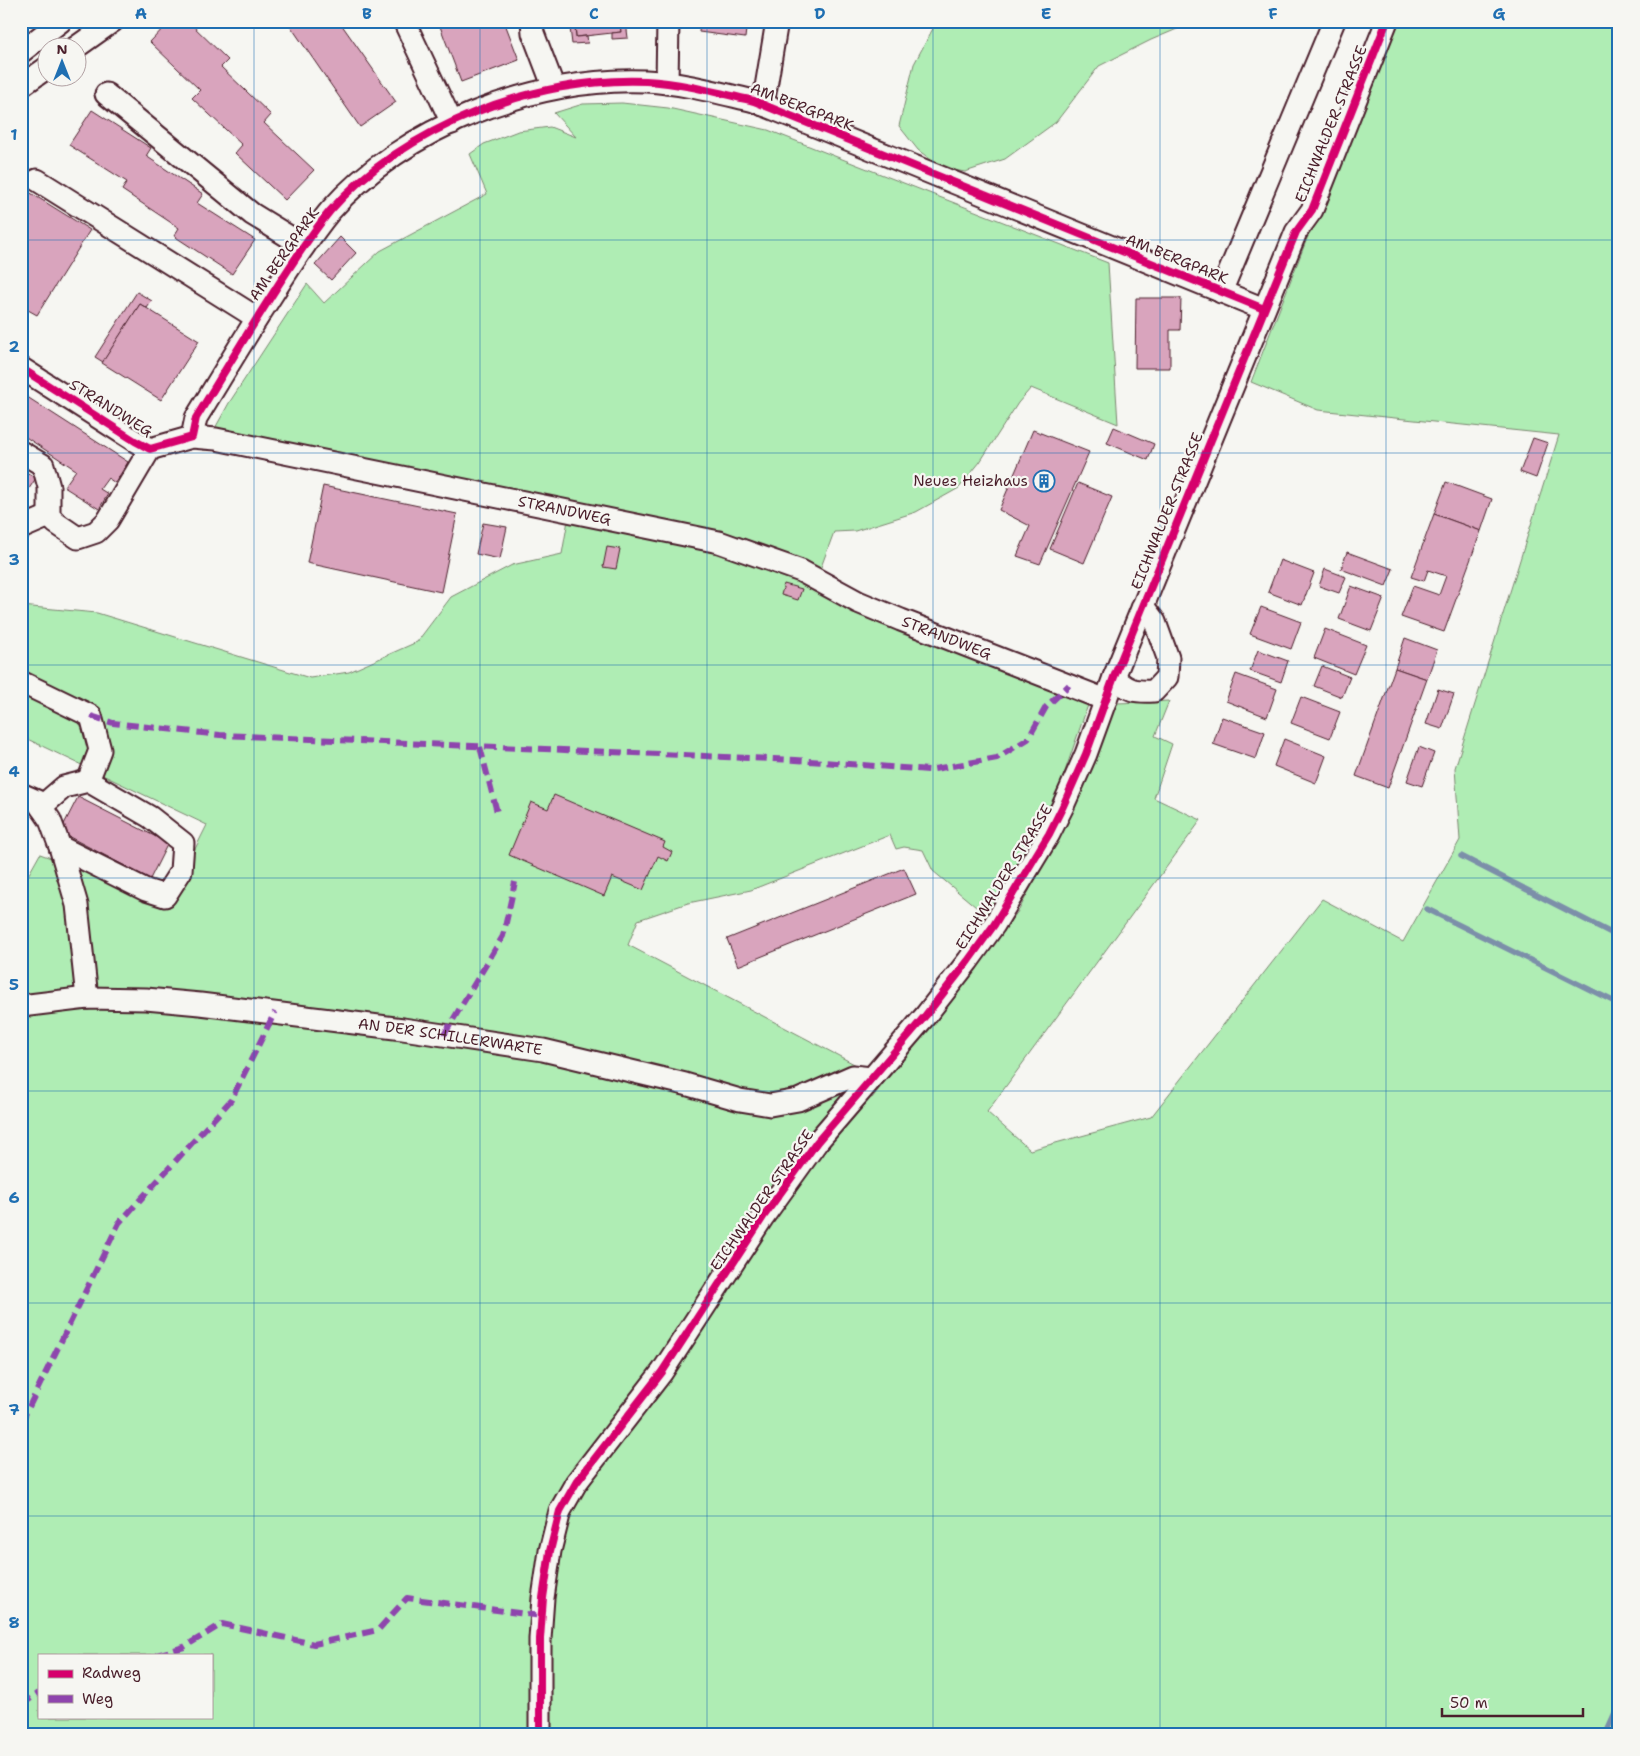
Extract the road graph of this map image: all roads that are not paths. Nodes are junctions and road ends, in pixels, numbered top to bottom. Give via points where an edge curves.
1 (61, 21) edge
2 (113, 21) edge
3 (404, 21) edge
4 (532, 21) edge
5 (668, 21) edge
6 (777, 21) edge
7 (1334, 21) edge
8 (1387, 21) edge
9 (88, 39) edge
10 (21, 52) edge
11 (38, 74) edge
12 (667, 83) junction
13 (21, 86) edge
14 (554, 88) junction
15 (106, 94) dead end
16 (763, 105) junction
17 (452, 123) junction
18 (38, 180) dead end
19 (304, 246) junction
20 (1221, 292) junction
21 (1264, 309) junction
22 (257, 318) junction
23 (21, 368) edge
24 (192, 437) junction
25 (150, 449) junction
26 (21, 452) edge
27 (49, 516) junction
28 (21, 528) edge
29 (1144, 606) junction
30 (1114, 677) junction
31 (21, 682) edge
32 (1106, 700) junction
33 (88, 781) junction
34 (21, 794) edge
35 (41, 808) junction
36 (60, 848) junction
37 (87, 998) junction
38 (21, 1006) edge
39 (870, 1078) junction
40 (540, 1735) edge

1 - 10 street
2 - 9 street
3 - 17 street
4 - 14 street via 533,33
5 - 12 street
6 - 16 street
7 - 20 street
8 - 21 street, EICHWALDER STRASSE via 1312,210 1296,232
11 - 13 street
12 - 14 street, AM BERGPARK via 621,81
12 - 16 street, AM BERGPARK
14 - 17 street, AM BERGPARK via 497,104
15 - 19 street via 252,214
16 - 20 street, AM BERGPARK
17 - 19 street, AM BERGPARK via 411,143 362,181 330,212
18 - 22 street
19 - 22 street, AM BERGPARK
20 - 21 street, AM BERGPARK
21 - 29 street, EICHWALDER STRASSE
22 - 24 street, AM BERGPARK via 196,418
23 - 25 street, STRANDWEG
24 - 25 street, STRANDWEG
24 - 32 street, STRANDWEG via 216,439 718,542 801,571 858,602
25 - 27 street via 108,520 96,532 78,538
26 - 27 street via 43,465 49,487
27 - 28 street
29 - 30 street, EICHWALDER STRASSE
29 - 30 street via 1155,622 1168,658 1167,678 1154,691 1136,692
30 - 32 street, EICHWALDER STRASSE
31 - 33 street via 91,716 100,750
32 - 39 street, EICHWALDER STRASSE via 1063,806 994,925 926,1015
33 - 35 street via 64,787
33 - 36 street via 150,817 183,843 181,871 165,896
34 - 35 street via 36,801
35 - 36 street via 50,820
36 - 37 street via 77,905
37 - 38 street, AN DER SCHILLERWARTE
37 - 39 street, AN DER SCHILLERWARTE via 200,1004 402,1028 543,1050 770,1105 798,1100 853,1076
39 - 40 street, EICHWALDER STRASSE via 817,1142 763,1217 662,1372 576,1483 560,1510 543,1598

